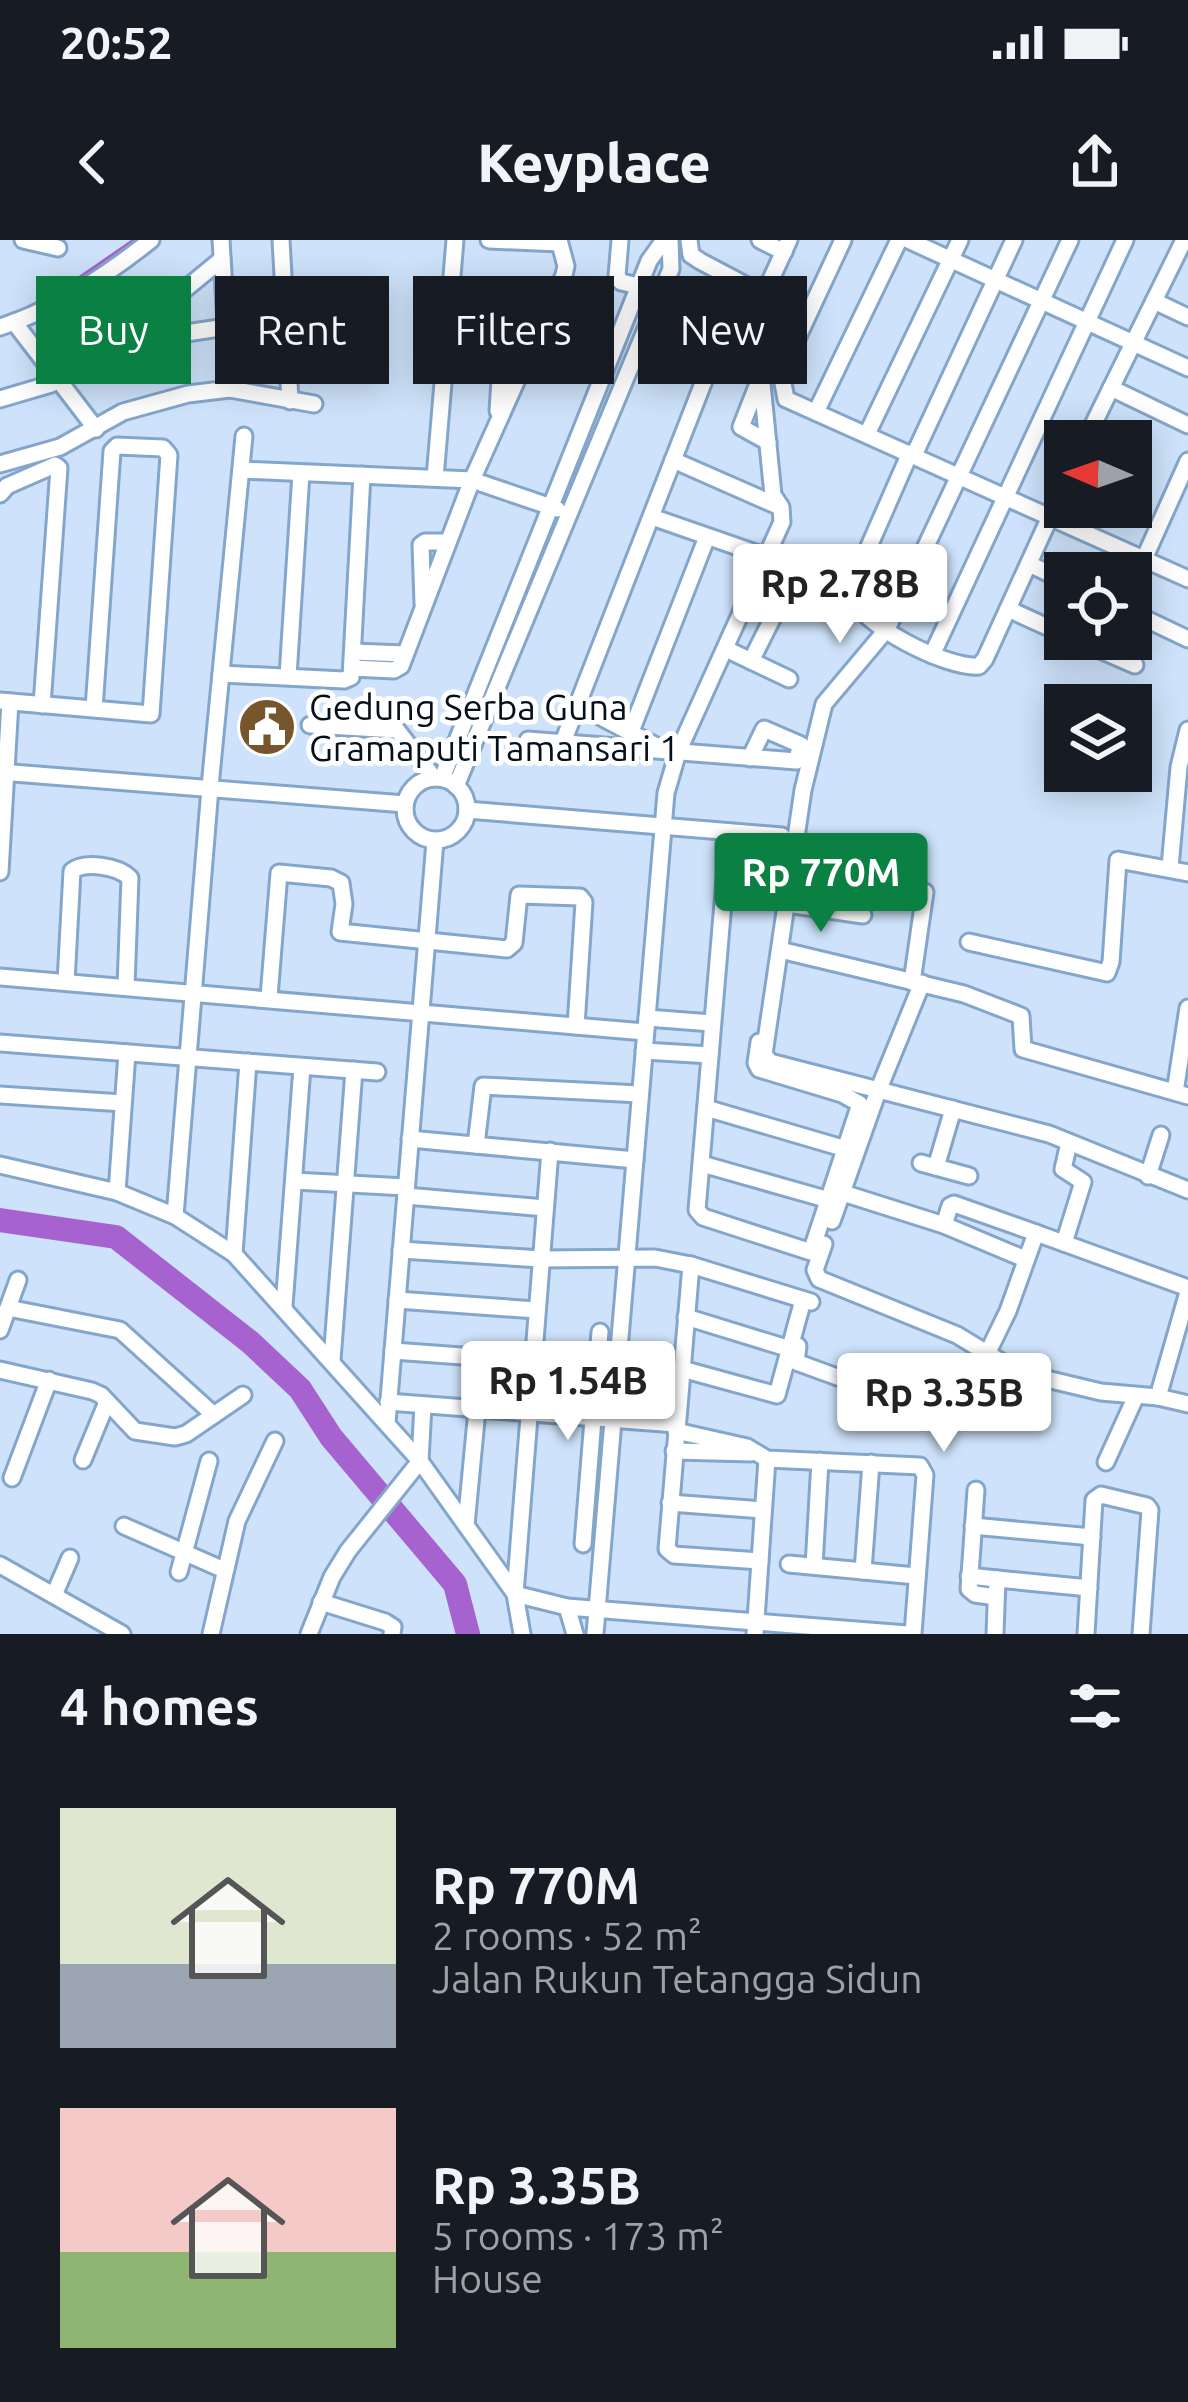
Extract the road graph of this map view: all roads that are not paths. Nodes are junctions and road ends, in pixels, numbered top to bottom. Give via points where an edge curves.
1 (23, 240) edge
2 (151, 240) edge
3 (221, 240) edge
4 (281, 240) edge
5 (455, 240) edge
6 (489, 240) edge
7 (620, 240) edge
8 (667, 240) edge
9 (760, 240) edge
10 (843, 240) edge
11 (899, 240) edge
12 (908, 240) edge
13 (960, 240) edge
14 (1014, 240) edge
15 (1070, 240) edge
16 (1125, 240) edge
17 (559, 242) edge
18 (787, 246) edge
19 (58, 248) dead end
20 (690, 248) edge
21 (1183, 250) edge
22 (221, 259) junction
23 (950, 260) junction
24 (222, 276) edge
25 (451, 276) edge
26 (561, 276) edge
27 (643, 276) edge
28 (734, 276) edge
29 (773, 276) edge
30 (995, 278) junction
31 (191, 284) edge
32 (638, 286) edge
33 (638, 288) edge
34 (1041, 299) junction
35 (1154, 301) junction
36 (1188, 316) edge
37 (807, 317) edge
38 (1085, 320) junction
39 (7, 325) edge
40 (1134, 342) junction
41 (36, 357) edge
42 (1188, 368) edge
43 (48, 384) edge
44 (59, 384) edge
45 (230, 384) edge
46 (443, 384) edge
47 (500, 384) edge
48 (514, 384) edge
49 (704, 384) edge
50 (757, 384) edge
51 (762, 384) edge
52 (783, 384) edge
53 (1111, 388) junction
54 (230, 389) junction
55 (0, 399) edge
56 (290, 401) junction
57 (314, 404) dead end
58 (816, 412) junction
59 (1095, 420) edge
60 (497, 423) junction
61 (1188, 425) edge
62 (95, 429) junction
63 (867, 434) junction
64 (244, 436) dead end
65 (768, 442) junction
66 (912, 454) junction
67 (673, 460) junction
68 (1188, 461) edge
69 (0, 464) edge
70 (241, 470) junction
71 (301, 472) junction
72 (362, 475) junction
73 (435, 478) junction
74 (959, 478) junction
75 (472, 480) junction
76 (0, 494) edge
77 (1006, 496) junction
78 (551, 506) junction
79 (781, 507) junction
80 (1044, 512) edge
81 (571, 514) junction
82 (652, 518) junction
83 (1044, 528) edge
84 (1078, 528) edge
85 (707, 537) junction
86 (448, 542) junction
87 (1129, 552) edge
88 (1147, 552) edge
89 (767, 557) junction
90 (1152, 563) edge
91 (1029, 564) junction
92 (1044, 571) edge
93 (792, 579) dead end
94 (1188, 579) edge
95 (423, 608) junction
96 (1007, 609) junction
97 (1152, 622) edge
98 (1044, 625) edge
99 (887, 629) junction
100 (1188, 639) edge
101 (725, 649) junction
102 (932, 655) junction
103 (352, 660) junction
104 (1123, 660) edge
105 (752, 661) junction
106 (1135, 665) dead end
107 (221, 674) junction
108 (288, 676) junction
109 (789, 679) dead end
110 (5, 702) edge
111 (42, 705) junction
112 (578, 705) junction
113 (94, 710) junction
114 (310, 725) dead end
115 (1188, 730) edge
116 (630, 734) junction
117 (528, 740) dead end
118 (563, 742) junction
119 (672, 752) junction
120 (750, 758) dead end
121 (4, 772) edge
122 (444, 781) junction
123 (210, 789) junction
124 (405, 804) junction
125 (467, 810) junction
126 (663, 827) junction
127 (729, 832) junction
128 (435, 841) junction
129 (1170, 867) junction
130 (0, 872) edge
131 (1188, 873) edge
132 (863, 879) dead end
133 (787, 904) junction
134 (863, 915) dead end
135 (427, 939) junction
136 (969, 942) dead end
137 (780, 950) junction
138 (0, 977) edge
139 (66, 982) junction
140 (917, 982) junction
141 (126, 986) junction
142 (194, 991) junction
143 (269, 998) junction
144 (1188, 1008) edge
145 (421, 1010) junction
146 (712, 1023) junction
147 (646, 1025) junction
148 (576, 1026) junction
149 (0, 1043) edge
150 (644, 1051) junction
151 (127, 1053) junction
152 (710, 1055) junction
153 (188, 1058) junction
154 (248, 1062) junction
155 (302, 1067) junction
156 (354, 1070) junction
157 (376, 1072) dead end
158 (878, 1091) junction
159 (640, 1094) junction
160 (1181, 1094) edge
161 (0, 1095) edge
162 (123, 1103) junction
163 (706, 1108) junction
164 (953, 1109) junction
165 (1161, 1135) dead end
166 (410, 1139) junction
167 (1069, 1143) junction
168 (476, 1145) junction
169 (846, 1149) junction
170 (550, 1151) junction
171 (635, 1160) junction
172 (701, 1164) junction
173 (0, 1165) edge
174 (969, 1176) dead end
175 (1148, 1176) junction
176 (294, 1181) junction
177 (346, 1184) junction
178 (1188, 1190) edge
179 (406, 1191) junction
180 (117, 1192) junction
181 (836, 1196) junction
182 (545, 1208) junction
183 (175, 1216) junction
184 (944, 1225) junction
185 (1036, 1233) junction
186 (1064, 1243) junction
187 (401, 1250) junction
188 (234, 1254) junction
189 (627, 1256) junction
190 (542, 1259) junction
191 (1025, 1259) junction
192 (692, 1265) junction
193 (819, 1279) junction
194 (18, 1280) dead end
195 (1187, 1295) edge
196 (397, 1300) junction
197 (807, 1301) junction
198 (284, 1306) junction
199 (8, 1308) junction
200 (536, 1310) junction
201 (686, 1317) junction
202 (0, 1330) edge
203 (620, 1335) junction
204 (790, 1349) junction
205 (393, 1351) junction
206 (988, 1352) junction
207 (332, 1360) junction
208 (532, 1361) junction
209 (682, 1369) junction
210 (0, 1370) edge
211 (49, 1380) junction
212 (873, 1390) dead end
213 (243, 1394) dead end
214 (1136, 1396) junction
215 (1158, 1397) junction
216 (1186, 1398) edge
217 (107, 1402) junction
218 (388, 1402) junction
219 (423, 1405) junction
220 (477, 1410) junction
221 (528, 1414) junction
222 (214, 1415) junction
223 (593, 1419) junction
224 (613, 1421) junction
225 (387, 1423) junction
226 (676, 1428) junction
227 (275, 1441) dead end
228 (674, 1451) junction
229 (760, 1456) junction
230 (82, 1460) dead end
231 (209, 1461) dead end
232 (420, 1461) junction
233 (820, 1461) junction
234 (1106, 1462) dead end
235 (872, 1463) junction
236 (11, 1478) dead end
237 (976, 1490) dead end
238 (670, 1503) junction
239 (763, 1510) junction
240 (466, 1525) junction
241 (124, 1526) dead end
242 (973, 1526) junction
243 (1092, 1537) junction
244 (565, 1542) dead end
245 (584, 1544) junction
246 (602, 1546) junction
247 (185, 1553) junction
248 (70, 1558) dead end
249 (760, 1561) junction
250 (789, 1564) dead end
251 (0, 1565) edge
252 (814, 1566) junction
253 (224, 1570) junction
254 (863, 1571) junction
255 (179, 1572) dead end
256 (916, 1576) junction
257 (969, 1576) junction
258 (997, 1579) junction
259 (1089, 1588) junction
260 (515, 1594) junction
261 (54, 1595) junction
262 (996, 1597) junction
263 (321, 1602) junction
264 (567, 1607) junction
265 (597, 1609) junction
266 (755, 1628) edge
267 (122, 1634) edge
268 (211, 1634) edge
269 (308, 1634) edge
270 (392, 1634) edge
271 (523, 1634) edge
272 (575, 1634) edge
273 (595, 1634) edge
274 (910, 1634) edge
275 (995, 1634) edge
276 (1086, 1634) edge
277 (1141, 1634) edge

1 - 19 street
2 - 39 street
3 - 22 street
4 - 56 street
5 - 25 street
6 - 17 street
7 - 32 street via 617,276
8 - 27 street
8 - 81 street via 671,269
9 - 18 street
10 - 37 street
11 - 58 street
12 - 23 street
13 - 23 street
14 - 30 street
15 - 34 street
16 - 38 street
17 - 26 street
18 - 29 street
20 - 28 street
21 - 35 street
22 - 24 street
22 - 31 street
23 - 30 street
23 - 63 street
30 - 34 street
30 - 66 street
33 - 78 street
34 - 38 street
34 - 74 street
35 - 36 street
35 - 40 street
38 - 40 street
38 - 77 street
39 - 41 street
40 - 42 street
40 - 53 street
43 - 55 street
44 - 62 street
45 - 54 street
46 - 73 street
47 - 60 street
48 - 60 street
49 - 67 street
50 - 65 street via 741,428
51 - 65 street
52 - 58 street via 786,399
53 - 59 street
53 - 61 street
54 - 56 street
54 - 62 street via 161,399
56 - 57 street
58 - 63 street
60 - 75 street
62 - 69 street
63 - 66 street
64 - 70 street
65 - 79 street via 772,495
66 - 74 street
66 - 99 street via 849,592
67 - 79 street
67 - 82 street
68 - 88 street
70 - 71 street
70 - 107 street
71 - 72 street
71 - 108 street
72 - 73 street
72 - 103 street
73 - 75 street
74 - 77 street
74 - 99 street
75 - 78 street
75 - 86 street
76 - 111 street via 59,468
77 - 80 street
77 - 102 street
78 - 81 street
78 - 122 street
79 - 89 street
81 - 122 street
82 - 85 street
82 - 112 street
83 - 91 street
84 - 87 street
85 - 89 street
85 - 116 street
86 - 95 street
86 - 95 street via 421,545
89 - 101 street
90 - 94 street
91 - 92 street
91 - 96 street
93 - 105 street
95 - 103 street via 394,670
96 - 98 street
96 - 102 street via 980,666
97 - 100 street
99 - 102 street
99 - 133 street via 824,704
101 - 105 street
101 - 119 street
103 - 108 street via 349,679
104 - 106 street
105 - 109 street
107 - 108 street
107 - 123 street
110 - 111 street
110 - 121 street
111 - 113 street
112 - 116 street
112 - 118 street
113 - 113 street via 151,714 169,455 163,448 112,452
114 - 122 street via 397,730
115 - 129 street
116 - 119 street
117 - 118 street
118 - 119 street
119 - 120 street
119 - 126 street
121 - 123 street
121 - 130 street
122 - 124 street via 412,789
122 - 125 street via 466,799
123 - 124 street
123 - 142 street
124 - 128 street via 410,827
125 - 126 street
125 - 128 street via 460,830
126 - 127 street
126 - 147 street
127 - 146 street
127 - 169 street via 788,843 756,1063 858,1101
128 - 135 street
129 - 131 street
129 - 136 street via 1118,860 1107,973
132 - 140 street via 926,892
133 - 134 street
133 - 137 street
135 - 143 street via 340,939 340,883 271,873
135 - 145 street
135 - 148 street via 510,949 519,895 583,898
137 - 140 street
137 - 158 street via 766,1059
138 - 139 street
139 - 141 street
139 - 141 street via 72,871 84,865 130,878
140 - 158 street
140 - 160 street via 1021,1016 1023,1049
141 - 142 street
142 - 143 street
142 - 153 street
143 - 145 street
144 - 160 street
145 - 148 street
145 - 166 street
146 - 147 street
146 - 152 street
147 - 148 street
147 - 150 street
149 - 151 street
150 - 152 street
150 - 159 street
151 - 153 street
151 - 162 street
152 - 163 street
153 - 154 street
153 - 183 street
154 - 155 street
154 - 188 street
155 - 156 street
155 - 176 street
156 - 157 street
156 - 177 street
158 - 164 street
158 - 181 street
159 - 168 street via 483,1086
159 - 171 street
161 - 162 street
162 - 180 street
163 - 169 street
163 - 172 street
164 - 167 street
164 - 174 street via 929,1165
165 - 175 street
166 - 168 street
166 - 179 street
167 - 175 street
167 - 186 street via 1063,1169 1082,1182
168 - 170 street
169 - 181 street
170 - 171 street
170 - 182 street
171 - 189 street
172 - 181 street
172 - 181 street via 700,1215 805,1250 813,1250
173 - 180 street
175 - 178 street
176 - 177 street
176 - 198 street
177 - 179 street
177 - 207 street
179 - 182 street
179 - 187 street
180 - 183 street
181 - 184 street
181 - 193 street via 815,1267
182 - 190 street
183 - 188 street
184 - 185 street via 954,1204
184 - 191 street
185 - 186 street
185 - 191 street
186 - 195 street
187 - 190 street
187 - 196 street
188 - 198 street
189 - 190 street
189 - 192 street
189 - 203 street
190 - 200 street
191 - 206 street
192 - 197 street
192 - 201 street
193 - 197 street
193 - 206 street
194 - 199 street
195 - 215 street
196 - 200 street
196 - 205 street
197 - 204 street
197 - 212 street via 796,1362
198 - 207 street
199 - 202 street
199 - 222 street via 120,1330
200 - 208 street
201 - 204 street
201 - 209 street
203 - 223 street via 593,1331
203 - 224 street
204 - 209 street via 772,1396
205 - 208 street
205 - 218 street
206 - 214 street via 1034,1376
207 - 225 street
208 - 221 street
209 - 226 street
210 - 211 street
211 - 217 street
211 - 236 street
213 - 222 street
214 - 215 street
214 - 234 street
215 - 216 street
217 - 222 street via 135,1431 157,1435 180,1437
217 - 230 street
218 - 219 street
218 - 225 street
219 - 220 street
219 - 232 street
220 - 221 street
220 - 240 street
221 - 223 street
221 - 260 street
223 - 224 street
223 - 245 street
224 - 226 street
224 - 246 street
225 - 232 street
226 - 228 street
226 - 229 street
227 - 253 street
228 - 229 street
228 - 238 street
229 - 233 street
229 - 239 street
231 - 247 street
232 - 240 street
232 - 263 street via 370,1521
233 - 235 street
233 - 252 street
235 - 254 street
235 - 256 street via 922,1469
237 - 242 street
238 - 239 street
238 - 249 street via 671,1555
239 - 249 street
240 - 260 street
241 - 247 street
242 - 243 street
242 - 257 street
243 - 259 street
243 - 277 street via 1098,1496 1150,1510
244 - 245 street
245 - 246 street
246 - 265 street
247 - 253 street
247 - 255 street
248 - 261 street
249 - 266 street
250 - 252 street
251 - 261 street
252 - 254 street
253 - 268 street
254 - 256 street
256 - 274 street
257 - 258 street
257 - 262 street via 972,1593
258 - 259 street
258 - 262 street
259 - 276 street
260 - 264 street
260 - 271 street
261 - 267 street
262 - 275 street
263 - 269 street
263 - 270 street via 386,1622
264 - 265 street
264 - 272 street
265 - 266 street
265 - 273 street
266 - 274 street

